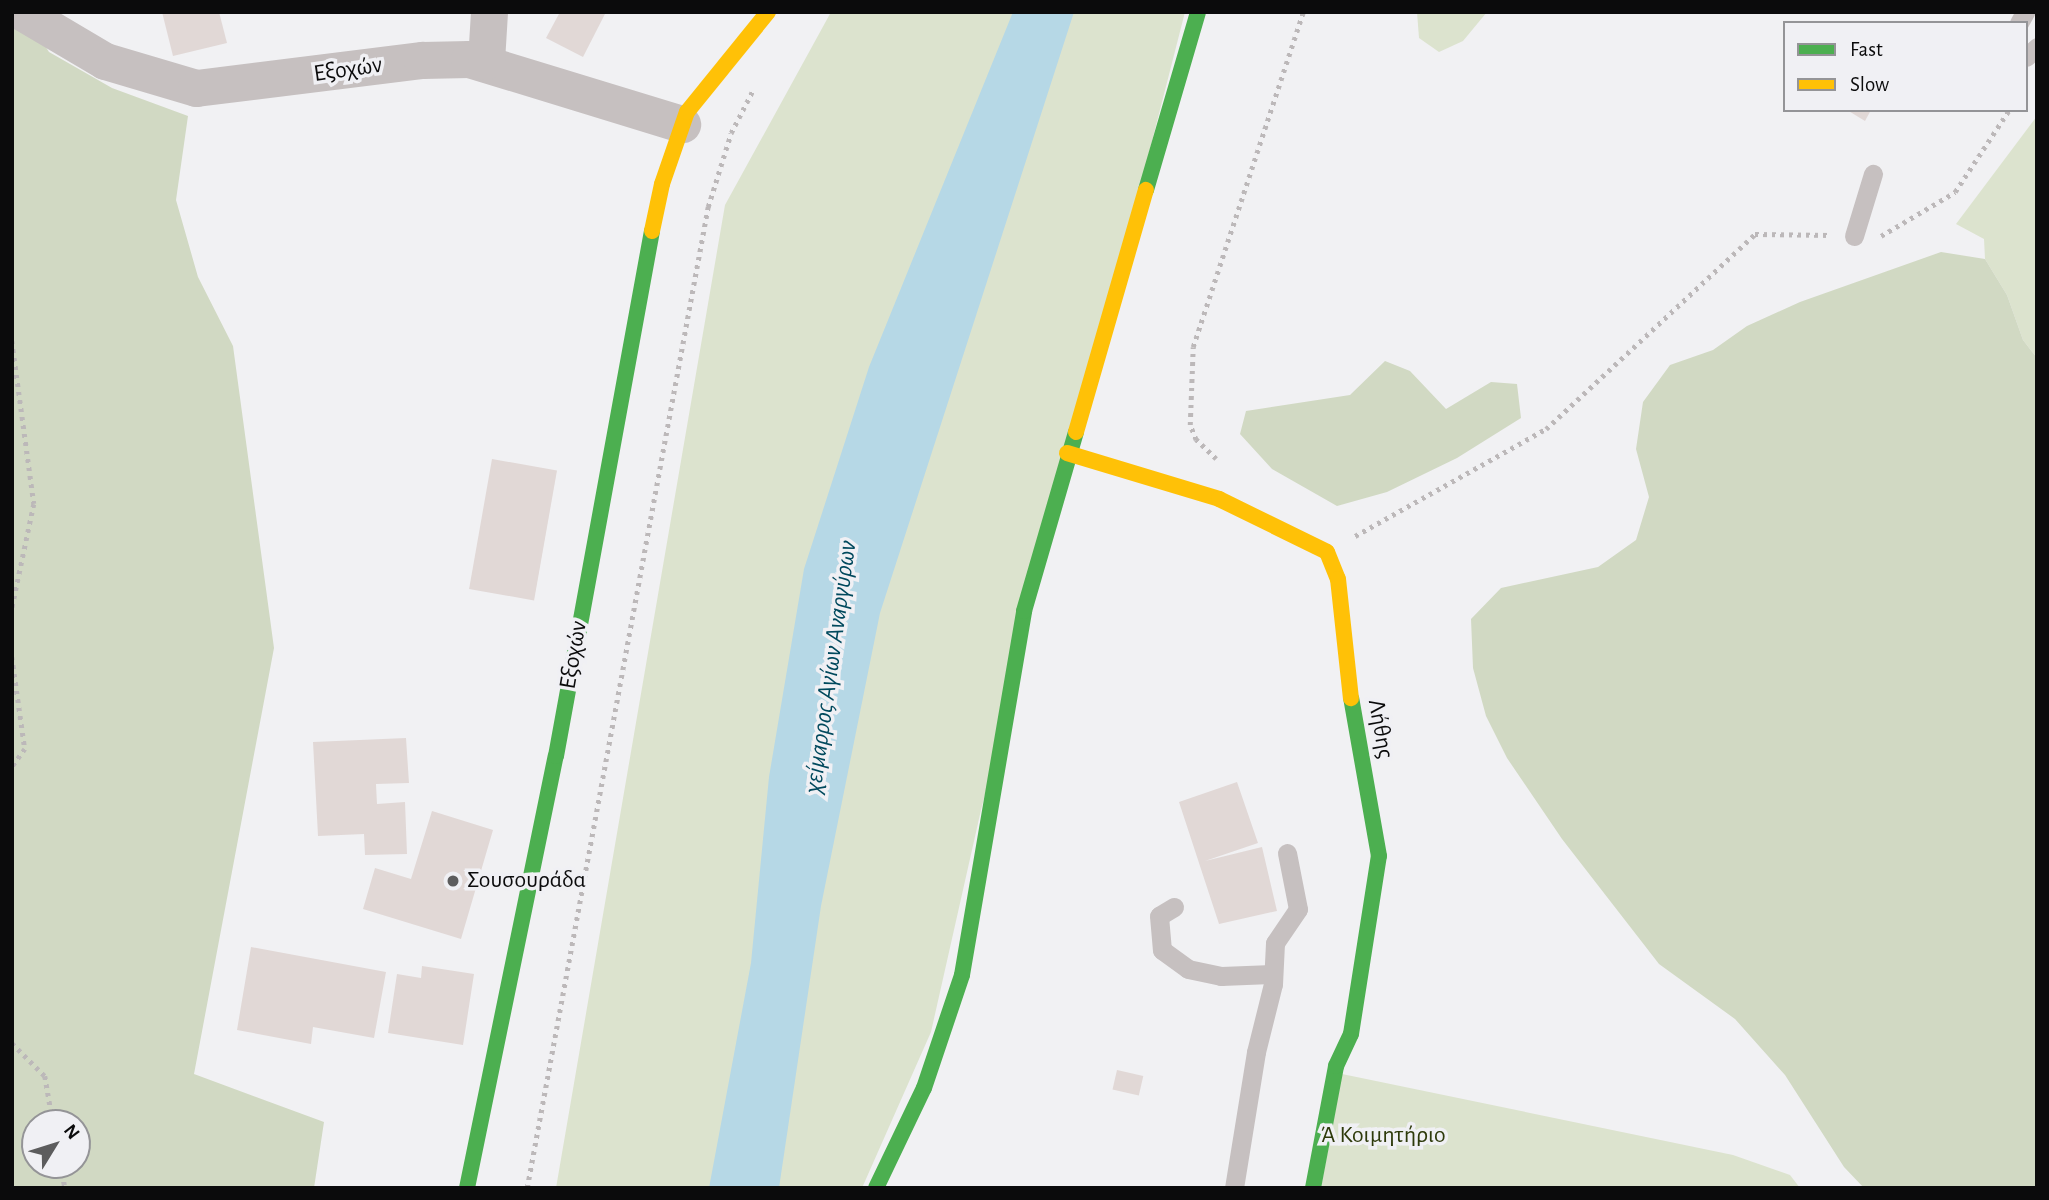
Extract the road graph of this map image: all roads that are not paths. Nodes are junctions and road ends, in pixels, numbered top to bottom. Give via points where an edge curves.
1 (22, 12) edge
2 (489, 12) edge
3 (768, 12) edge
4 (1198, 12) edge
5 (486, 61) junction
6 (682, 124) junction
7 (1873, 174) dead end
8 (1854, 236) road end
9 (1067, 453) junction
10 (1287, 853) dead end
11 (1174, 907) dead end
12 (1273, 974) junction
13 (467, 1188) edge
14 (876, 1188) edge
15 (1234, 1188) edge
16 (1313, 1188) edge

1 - 5 street, Εξοχών via 105,61 196,88 422,60
2 - 5 street
3 - 6 street, Εξοχών
4 - 9 street
5 - 6 street, Εξοχών
6 - 13 street, Εξοχών via 662,184 631,326 558,743
7 - 8 lane
9 - 14 street via 1009,686 985,856 962,975 939,1051
9 - 16 street, Λήθης via 1219,499 1327,552 1338,579 1344,656 1379,856 1351,1034 1336,1066
10 - 12 lane via 1298,909 1275,943
11 - 12 lane via 1159,916 1162,950 1188,969 1221,976
12 - 15 lane

